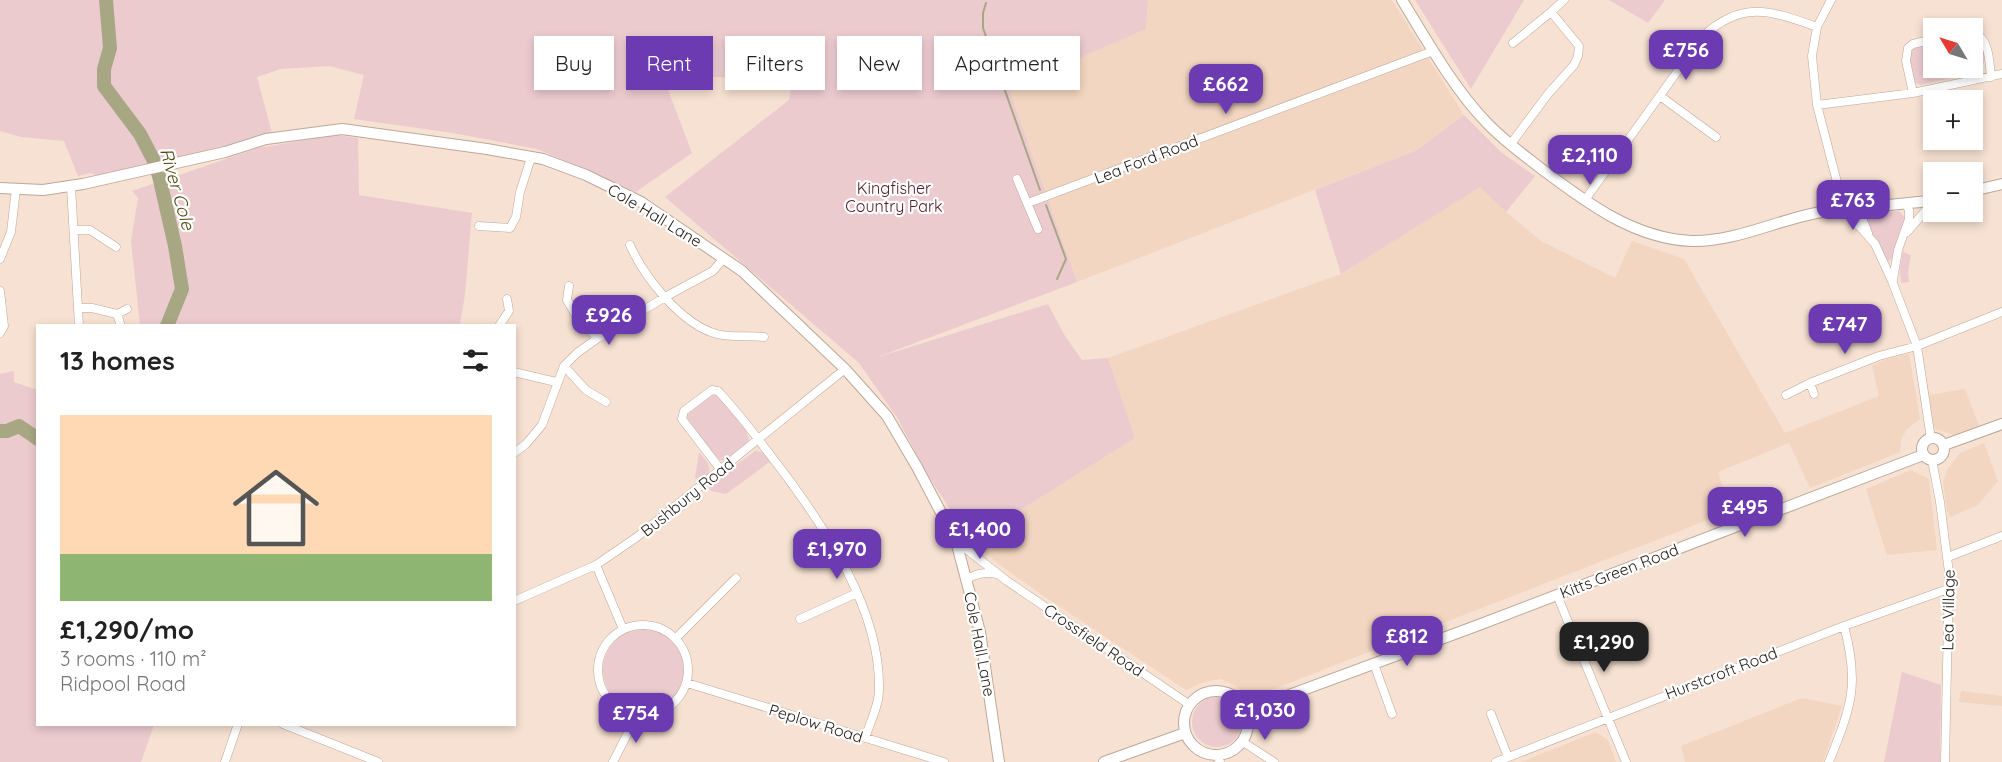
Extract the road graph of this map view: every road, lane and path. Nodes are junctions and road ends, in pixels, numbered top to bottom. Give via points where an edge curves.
1 (1402, 0) edge
2 (1564, 0) edge
3 (1831, 0) edge
4 (1551, 12) junction
5 (1817, 27) junction
6 (1983, 37) edge
7 (1923, 42) edge
8 (1513, 43) dead end
9 (1433, 51) junction
10 (2002, 74) edge
11 (1991, 77) junction
12 (1913, 93) junction
13 (1660, 96) junction
14 (1817, 105) junction
15 (1716, 137) dead end
16 (1510, 145) junction
17 (531, 158) junction
18 (1017, 179) dead end
19 (2002, 184) edge
20 (71, 186) junction
21 (0, 188) edge
22 (1983, 188) edge
23 (16, 189) junction
24 (1585, 200) junction
25 (1923, 202) edge
26 (1028, 203) junction
27 (1906, 204) junction
28 (1858, 208) junction
29 (1844, 209) junction
30 (1923, 214) edge
31 (479, 226) dead end
32 (74, 230) junction
33 (1038, 230) dead end
34 (1902, 239) junction
35 (1875, 244) junction
36 (630, 245) dead end
37 (116, 247) dead end
38 (724, 258) junction
39 (0, 259) edge
40 (1892, 281) junction
41 (569, 286) dead end
42 (0, 291) edge
43 (665, 297) junction
44 (507, 299) dead end
45 (79, 308) junction
46 (127, 309) dead end
47 (2002, 312) edge
48 (117, 314) junction
49 (120, 323) dead end
50 (79, 324) edge
51 (501, 324) edge
52 (751, 325) dead end
53 (0, 333) edge
54 (750, 335) junction
55 (764, 337) dead end
56 (598, 338) junction
57 (1917, 346) junction
58 (564, 366) junction
59 (845, 369) junction
60 (516, 372) edge
61 (556, 382) junction
62 (1810, 383) junction
63 (1814, 394) dead end
64 (1786, 395) dead end
65 (606, 402) dead end
66 (2002, 424) edge
67 (759, 439) junction
68 (1931, 439) junction
69 (1944, 445) junction
70 (516, 452) edge
71 (1928, 458) junction
72 (721, 470) junction
73 (2002, 536) edge
74 (956, 541) junction
75 (1948, 557) junction
76 (596, 565) junction
77 (999, 574) junction
78 (735, 578) dead end
79 (967, 579) junction
80 (1948, 589) junction
81 (857, 593) junction
82 (1557, 595) junction
83 (516, 600) edge
84 (800, 619) dead end
85 (1844, 626) junction
86 (623, 629) junction
87 (676, 638) junction
88 (1374, 664) junction
89 (687, 682) junction
90 (1190, 705) junction
91 (1246, 711) junction
92 (1392, 714) dead end
93 (1491, 714) dead end
94 (637, 715) junction
95 (1609, 717) junction
96 (237, 726) edge
97 (298, 728) edge
98 (1185, 733) junction
99 (865, 738) junction
100 (1243, 742) junction
101 (1508, 757) junction
102 (1219, 759) edge
103 (225, 762) edge
104 (378, 762) edge
105 (613, 762) edge
106 (944, 762) edge
107 (999, 762) edge
108 (1104, 762) edge
109 (1274, 762) edge
110 (1496, 762) edge
111 (1626, 762) edge
112 (1829, 762) edge
113 (1946, 762) edge

1 - 9 street
2 - 4 street
3 - 5 street
4 - 8 street
4 - 16 street via 1577,41 1578,56
5 - 13 street via 1761,10 1730,13 1702,37
5 - 14 street via 1812,56
6 - 11 street
7 - 12 street via 1908,48 1906,61
9 - 16 street via 1486,122
9 - 26 street, Lea Ford Road
10 - 11 street
11 - 12 street
12 - 14 street
13 - 15 street
13 - 24 street
14 - 29 street
16 - 24 street
17 - 20 street, Cole Hall Lane via 488,148 342,129 266,139 225,152
17 - 31 street via 510,228
17 - 38 street, Cole Hall Lane via 586,175 641,202
18 - 26 street
19 - 22 street
20 - 23 street, Cole Hall Lane
20 - 32 street
21 - 23 street, Cole Hall Lane
23 - 39 street via 11,232
24 - 29 street via 1634,228 1659,237 1693,241
25 - 27 street
26 - 33 street
27 - 28 street
27 - 34 street via 1909,219
28 - 29 street
28 - 35 street
29 - 35 street
30 - 34 street
32 - 37 street via 90,230
32 - 45 street
34 - 40 street
35 - 40 street
36 - 43 street via 636,260
38 - 43 street via 713,271
38 - 59 street, Cole Hall Lane
40 - 57 street
41 - 56 street via 567,300 578,319
42 - 53 street via 4,326
43 - 54 street via 701,329 719,335
43 - 56 street
44 - 51 street via 509,311
45 - 48 street
45 - 50 street
46 - 48 street
47 - 57 street
48 - 49 street
52 - 54 street
54 - 55 street
56 - 58 street
57 - 62 street
57 - 68 street
58 - 61 street
58 - 65 street via 586,390
59 - 67 street, Bushbury Road
59 - 74 street, Cole Hall Lane via 887,416
60 - 61 street
61 - 70 street via 542,425
62 - 63 street
62 - 64 street
66 - 69 street
67 - 72 street, Bushbury Road
67 - 72 street via 715,389 684,411 684,423
67 - 81 street via 821,523
68 - 69 street via 1939,439
68 - 71 street via 1923,445
69 - 71 street via 1944,453
71 - 75 street, Lea Village
71 - 82 street, Kitts Green Road
72 - 76 street, Bushbury Road
73 - 75 street
74 - 77 street, Crossfield Road
74 - 79 street, Cole Hall Lane
75 - 80 street, Lea Village
76 - 83 street, Bushbury Road
76 - 86 street
77 - 79 street via 977,573
77 - 90 street, Crossfield Road
78 - 87 street
79 - 107 street, Cole Hall Lane via 980,632
80 - 85 street, Hurstcroft Road
80 - 113 street, Lea Village
81 - 84 street
81 - 99 street via 878,663 879,693
82 - 88 street, Kitts Green Road
82 - 95 street
85 - 95 street, Hurstcroft Road
85 - 112 street via 1853,675 1852,694
86 - 87 street via 645,624 667,630
86 - 94 street via 605,645 598,669 599,682 613,704
87 - 89 street via 688,658
88 - 91 street, Kitts Green Road
88 - 92 street
89 - 94 street via 678,699 662,711
89 - 99 street, Peplow Road
90 - 91 street via 1204,694 1219,691 1237,700
90 - 98 street
91 - 100 street via 1248,730
93 - 101 street
94 - 105 street
95 - 101 street, Hurstcroft Road
95 - 111 street
96 - 103 street
97 - 104 street
98 - 102 street via 1196,748
98 - 108 street
99 - 106 street, Peplow Road
100 - 102 street
100 - 109 street
101 - 110 street, Hurstcroft Road

